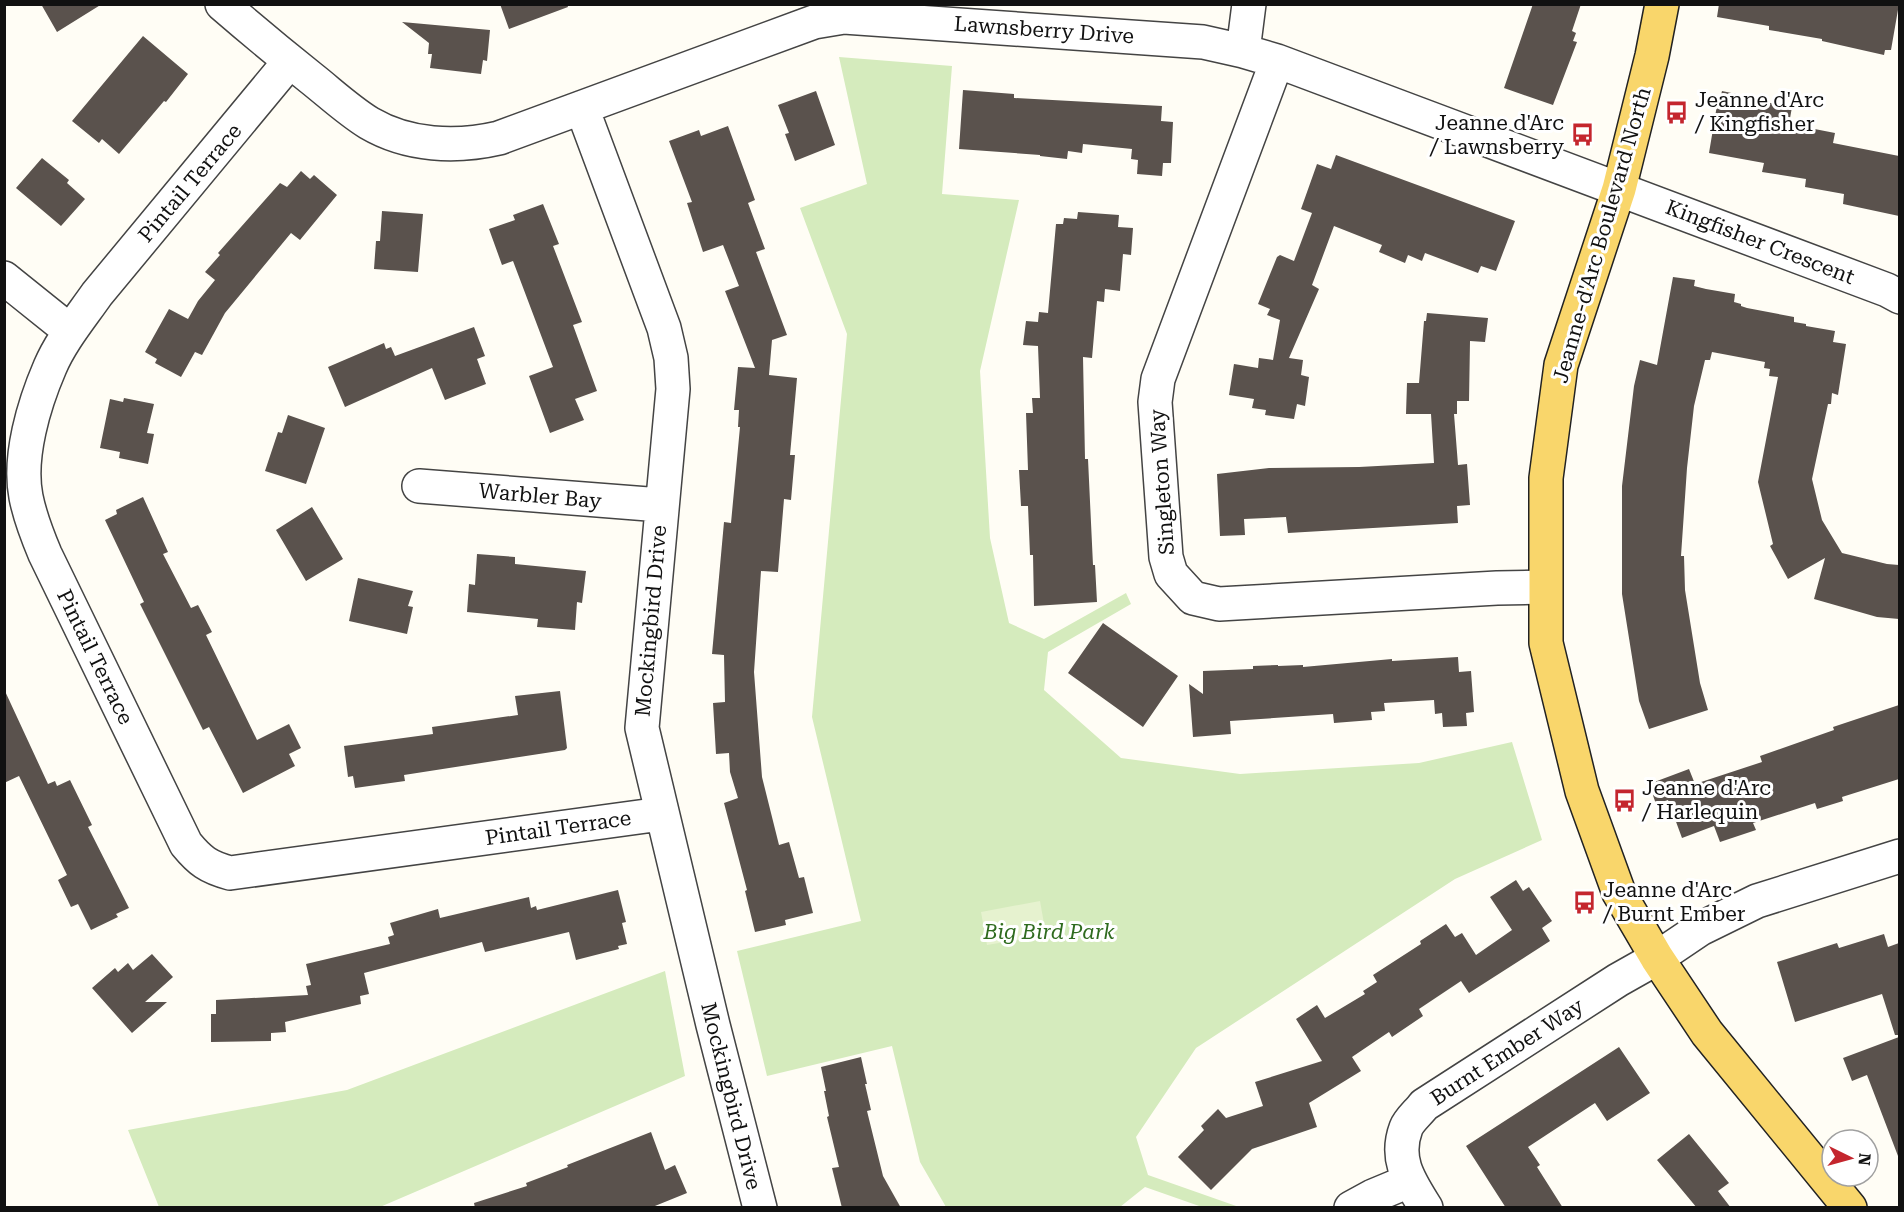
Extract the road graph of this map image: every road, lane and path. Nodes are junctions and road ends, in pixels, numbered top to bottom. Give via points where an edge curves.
1 (222, 4) edge
2 (1249, 4) edge
3 (1662, 4) edge
4 (1243, 51) junction
5 (1277, 61) junction
6 (290, 62) junction
7 (582, 108) junction
8 (1619, 189) junction
9 (4, 278) edge
10 (1899, 297) edge
11 (70, 331) junction
12 (419, 486) dead end
13 (662, 505) junction
14 (1545, 587) junction
15 (661, 814) junction
16 (1899, 856) edge
17 (1657, 958) junction
18 (1418, 1194) edge
19 (759, 1208) edge
20 (1351, 1208) edge
21 (1850, 1208) edge

1 - 6 street, Lawnsberry Drive
2 - 4 street
3 - 8 main road, Jeanne-d'Arc Boulevard North
4 - 5 street, Lawnsberry Drive
4 - 7 street, Lawnsberry Drive via 1203,42 844,16 814,22
5 - 8 street, Lawnsberry Drive
5 - 14 street, Singleton Way via 1158,379 1156,414 1166,557 1171,574 1193,598 1219,604
6 - 7 street, Lawnsberry Drive via 371,124 421,142 474,144
6 - 11 street, Pintail Terrace
7 - 13 street, Mockingbird Drive via 664,328 671,358 673,389
8 - 10 street, Kingfisher Crescent
8 - 14 main road, Jeanne-d'Arc Boulevard North via 1561,365 1546,478
9 - 11 street
11 - 15 street, Pintail Terrace via 50,366 29,428 25,495 45,554 186,844 199,860 230,873
12 - 13 street, Warbler Bay
13 - 15 street, Mockingbird Drive via 642,728
14 - 17 main road, Jeanne-d'Arc Boulevard North via 1546,643 1582,791 1619,892
15 - 19 street, Mockingbird Drive
16 - 17 street, Burnt Ember Way via 1756,901 1700,929
17 - 18 street, Burnt Ember Way via 1424,1105 1407,1127 1401,1156
17 - 21 main road, Jeanne-d'Arc Boulevard North via 1707,1033
18 - 20 street via 1373,1196

